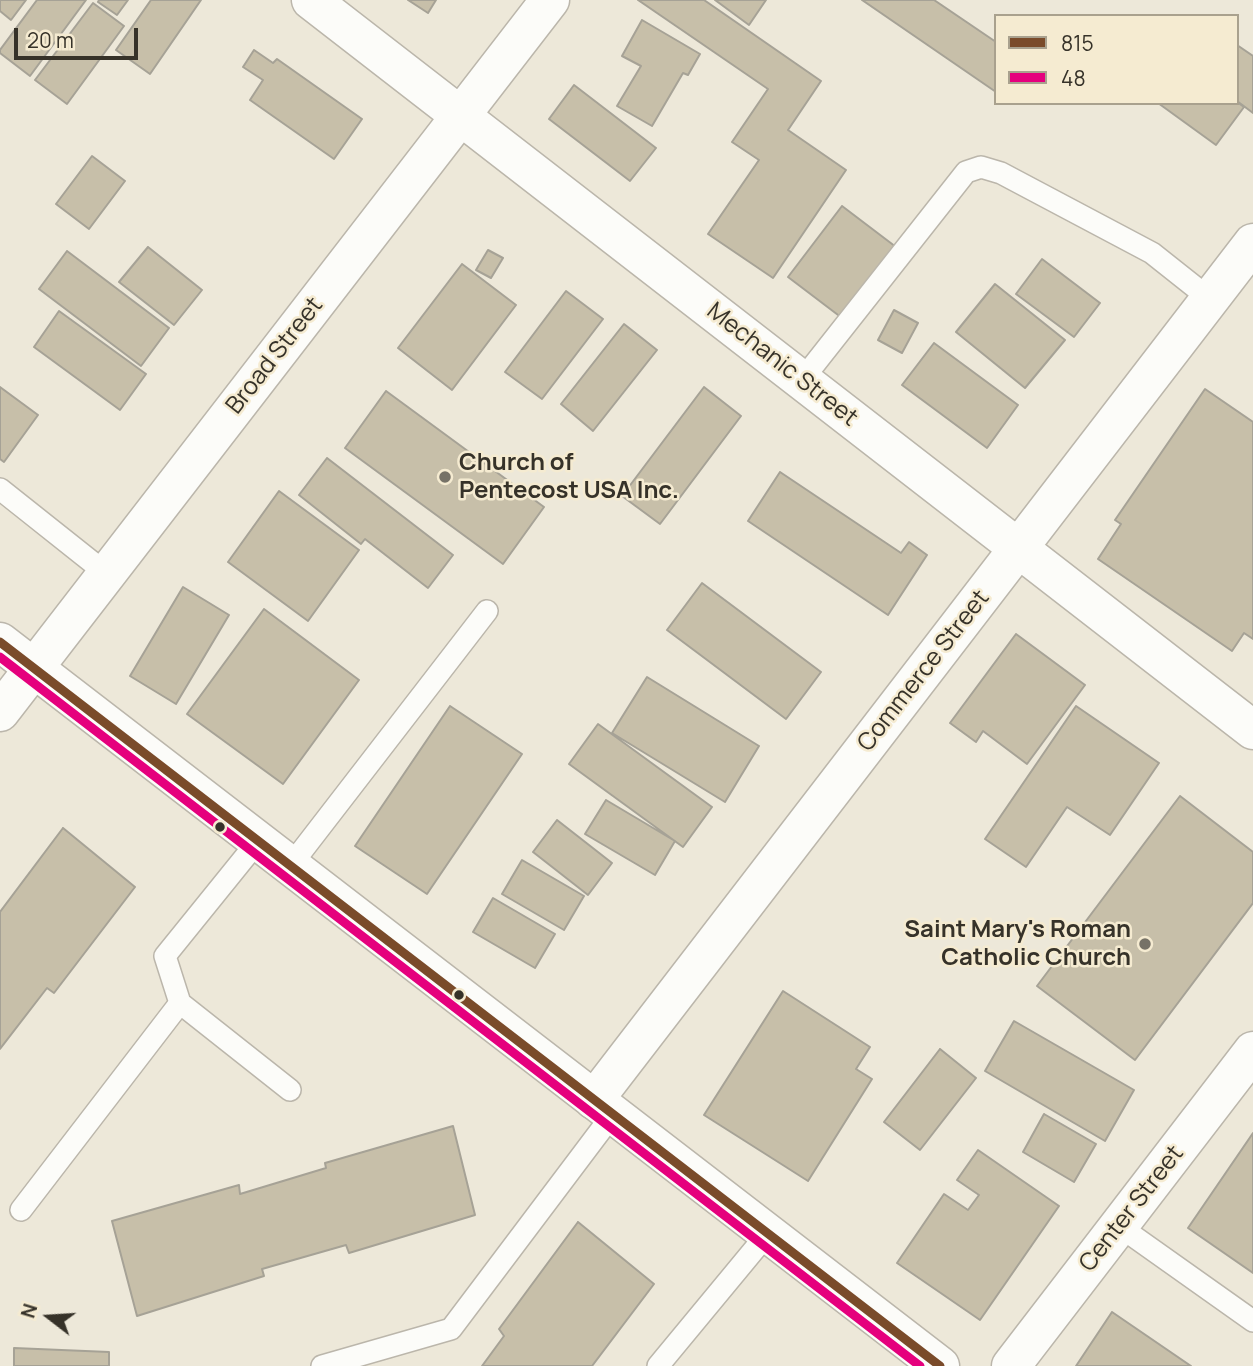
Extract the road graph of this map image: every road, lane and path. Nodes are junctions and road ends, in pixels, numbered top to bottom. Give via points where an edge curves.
1 (311, 0) edge
2 (550, 0) edge
3 (460, 116) junction
4 (1253, 243) edge
5 (1210, 299) junction
6 (802, 380) junction
7 (0, 489) edge
8 (1018, 548) junction
9 (107, 573) junction
10 (488, 611) dead end
11 (0, 642) edge
12 (34, 668) junction
13 (0, 712) edge
14 (1253, 730) edge
15 (258, 841) junction
16 (291, 865) junction
17 (180, 1003) junction
18 (1253, 1051) edge
19 (290, 1090) dead end
20 (604, 1107) junction
21 (21, 1210) dead end
22 (1119, 1226) junction
23 (768, 1233) junction
24 (1253, 1321) edge
25 (322, 1366) edge
26 (658, 1366) edge
27 (940, 1366) edge
28 (1011, 1366) edge

1 - 3 street, Mechanic Street
2 - 3 street, Broad Street
3 - 6 street, Mechanic Street
3 - 9 street, Broad Street
4 - 5 street, Commerce Street
5 - 6 lane via 1152,253 1001,173 981,167 966,173
5 - 8 street, Commerce Street
6 - 8 street, Mechanic Street
7 - 9 lane
8 - 14 street, Mechanic Street
8 - 20 street, Commerce Street
9 - 12 street, Broad Street
10 - 16 lane
11 - 12 street
12 - 13 street, Broad Street
12 - 15 street
15 - 16 street
15 - 17 lane via 165,956
16 - 20 street
17 - 19 lane
17 - 21 lane
18 - 22 street, Center Street
20 - 23 street
20 - 25 lane via 451,1329
22 - 24 lane
22 - 28 street, Center Street
23 - 26 lane
23 - 27 street

